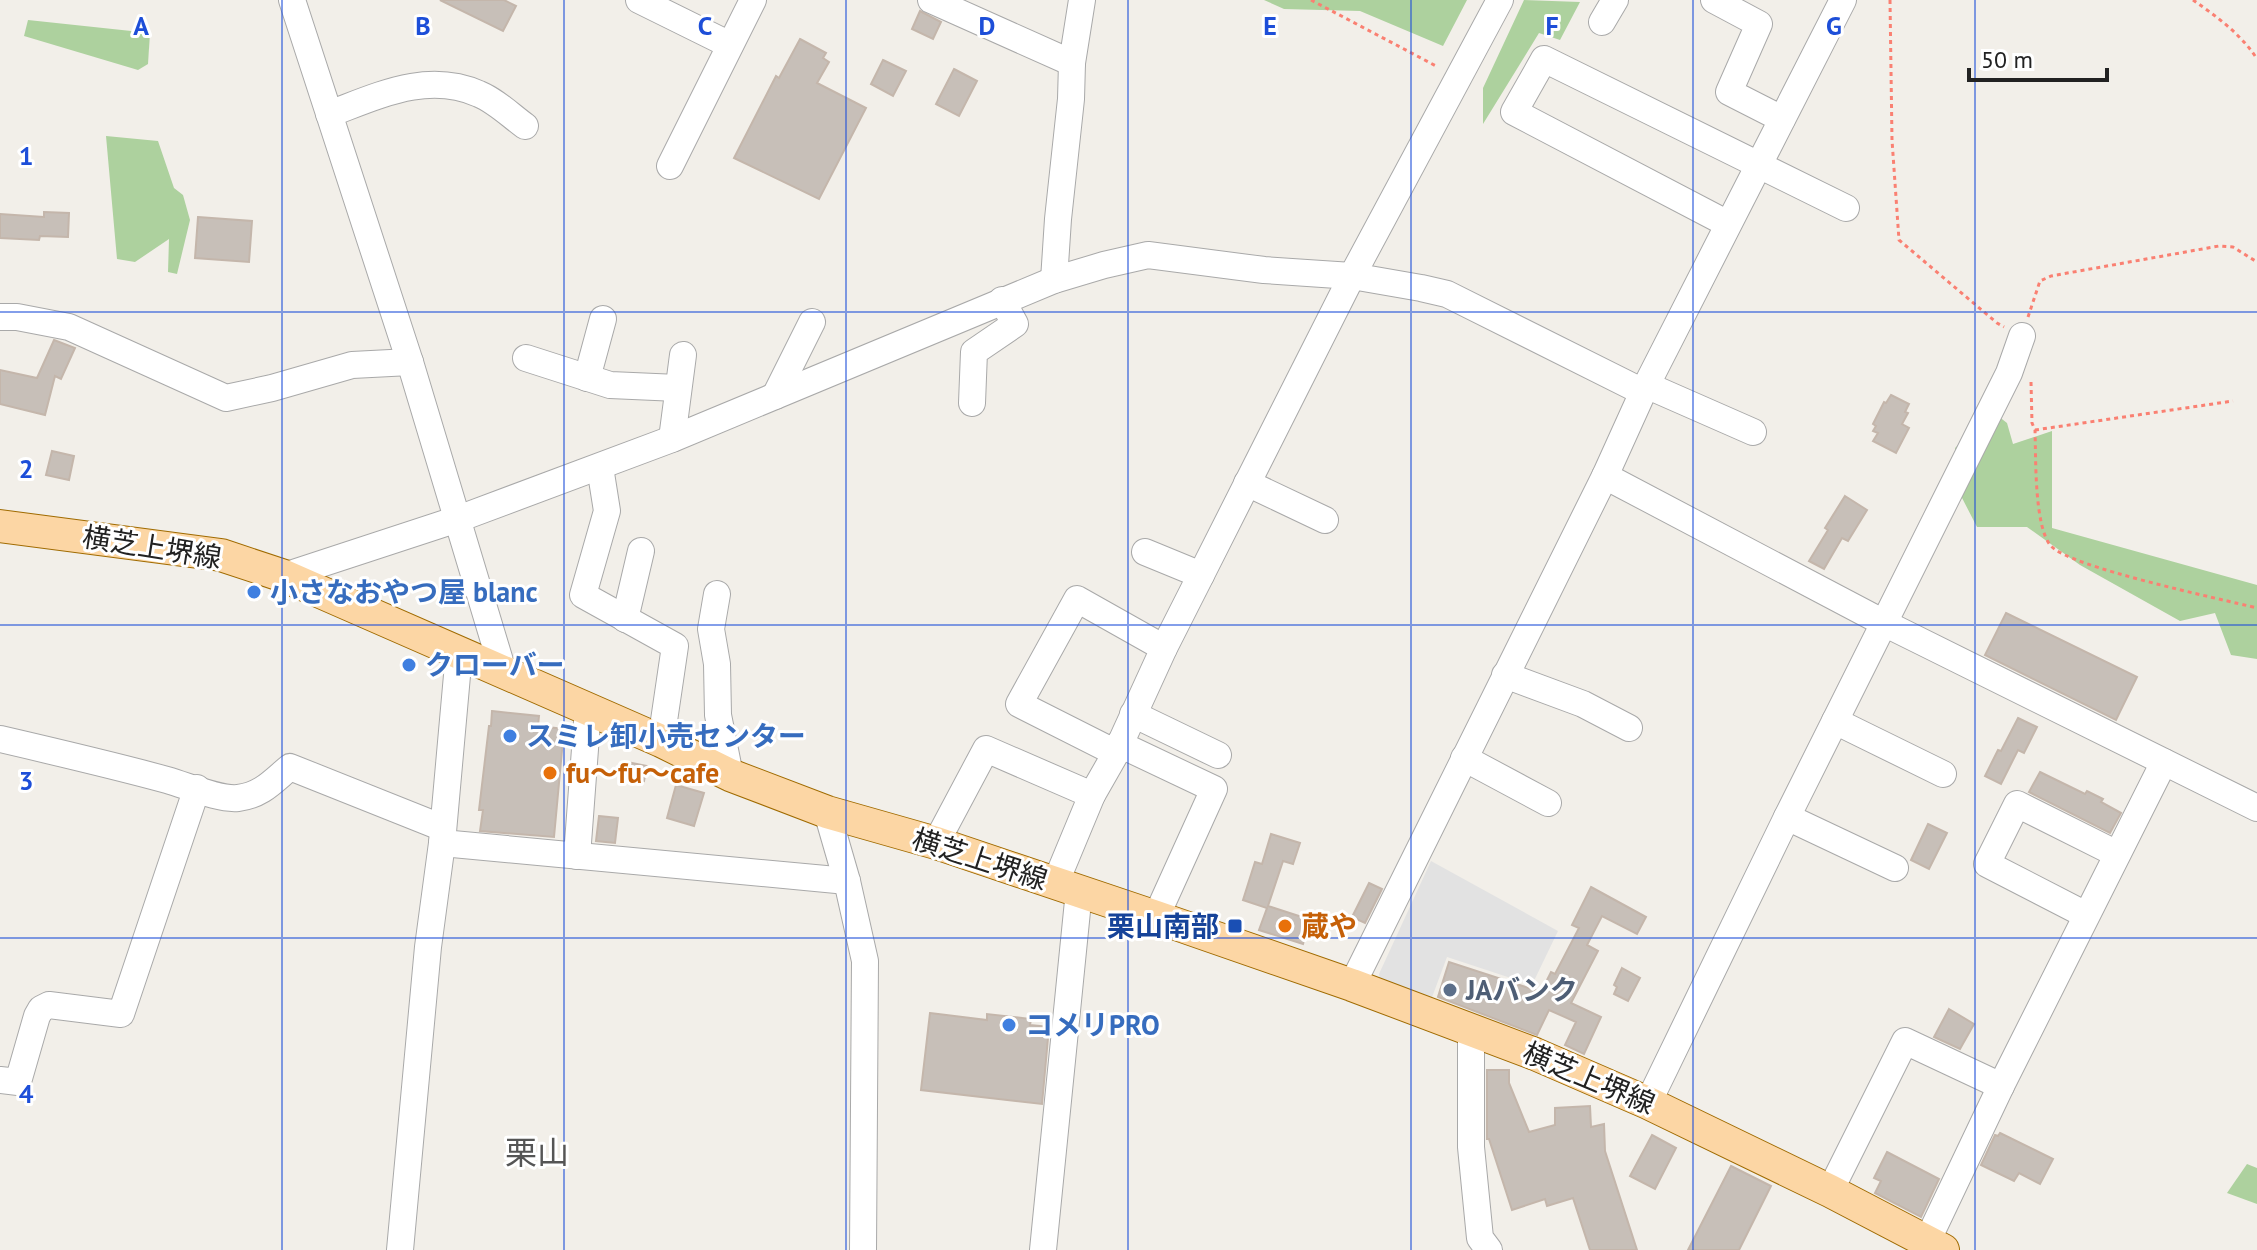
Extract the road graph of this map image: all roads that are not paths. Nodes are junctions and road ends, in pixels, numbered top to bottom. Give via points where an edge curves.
1 (292, 0) edge
2 (639, 0) edge
3 (753, 0) edge
4 (931, 0) edge
5 (1082, 0) edge
6 (1500, 0) edge
7 (1714, 0) edge
8 (1843, 0) edge
9 (730, 45) junction
10 (1072, 63) junction
11 (329, 114) junction
12 (1782, 119) junction
13 (525, 126) dead end
14 (1757, 164) junction
15 (670, 166) dead end
16 (1846, 208) dead end
17 (1728, 224) junction
18 (1352, 276) junction
19 (1054, 280) junction
20 (1002, 300) junction
21 (0, 317) edge
22 (603, 319) dead end
23 (812, 322) dead end
24 (2022, 336) road end
25 (683, 355) dead end
26 (526, 358) dead end
27 (410, 362) junction
28 (587, 378) junction
29 (678, 388) junction
30 (1645, 389) junction
31 (775, 396) junction
32 (972, 403) dead end
33 (1753, 432) dead end
34 (672, 439) junction
35 (600, 467) junction
36 (1605, 476) junction
37 (1247, 483) junction
38 (458, 519) junction
39 (1325, 520) dead end
40 (0, 526) edge
41 (641, 551) dead end
42 (1145, 552) dead end
43 (1201, 575) junction
44 (284, 576) junction
45 (717, 594) dead end
46 (625, 619) junction
47 (1884, 623) junction
48 (1164, 648) junction
49 (459, 653) junction
50 (503, 671) junction
51 (1505, 675) junction
52 (588, 709) junction
53 (1133, 714) junction
54 (1835, 721) junction
55 (1629, 728) dead end
56 (0, 739) edge
57 (661, 741) junction
58 (1117, 749) junction
59 (1218, 755) dead end
60 (1464, 758) junction
61 (2164, 762) junction
62 (1943, 774) dead end
63 (730, 775) junction
64 (197, 788) junction
65 (1092, 795) junction
66 (1548, 803) dead end
67 (2257, 808) edge
68 (827, 812) junction
69 (1787, 817) junction
70 (442, 836) junction
71 (936, 843) junction
72 (2117, 854) junction
73 (577, 856) junction
74 (1895, 868) dead end
75 (847, 881) junction
76 (1067, 887) junction
77 (2086, 915) junction
78 (1156, 917) junction
79 (1352, 985) junction
80 (1471, 1030) junction
81 (0, 1080) edge
82 (2001, 1086) junction
83 (1648, 1103) junction
84 (1830, 1191) junction
85 (1931, 1247) edge
86 (400, 1250) edge
87 (863, 1250) edge
88 (1043, 1250) edge
89 (1489, 1250) edge

1 - 11 street
2 - 9 street
3 - 9 street
4 - 10 street
5 - 10 street
6 - 18 street
7 - 12 street via 1759,24 1729,92
8 - 12 street
9 - 15 street
10 - 19 street
11 - 13 street via 400,88 447,84 480,94
11 - 27 street
12 - 14 street
14 - 16 street
14 - 17 street
14 - 17 street via 1544,59 1514,112
17 - 30 street
18 - 19 street via 1148,255
18 - 30 street via 1447,294
18 - 37 street
19 - 20 street
20 - 31 street
20 - 32 street via 1015,324 974,352
21 - 27 street via 69,327 226,398 352,365
22 - 28 street
23 - 31 street
24 - 47 street via 2009,373
25 - 29 street
26 - 28 street
27 - 38 street
28 - 29 street via 610,385
29 - 34 street
30 - 33 street
30 - 36 street
31 - 34 street
34 - 35 street
35 - 38 street
35 - 46 street via 607,511 583,595
36 - 47 street
36 - 51 street
37 - 39 street
37 - 43 street
38 - 44 street
38 - 50 street
40 - 44 main road, 横芝上堺線 via 221,555
41 - 46 street
42 - 43 street
43 - 48 street
44 - 49 main road, 横芝上堺線
45 - 63 street via 711,629 718,715
46 - 57 street via 675,646
47 - 54 street
47 - 61 street
48 - 53 street
48 - 58 street via 1077,599 1019,704
49 - 50 main road, 横芝上堺線
49 - 70 street
50 - 52 main road, 横芝上堺線
51 - 55 street
51 - 60 street
52 - 57 main road, 横芝上堺線
52 - 73 street
53 - 58 street
53 - 59 street
54 - 62 street
54 - 69 street
56 - 64 street
57 - 63 main road, 横芝上堺線
58 - 65 street
58 - 78 street via 1214,789
60 - 66 street
60 - 79 street
61 - 67 street
61 - 72 street
63 - 68 main road, 横芝上堺線
64 - 70 street via 236,798 258,794 290,767
64 - 81 street via 121,1014 49,1005 41,1009 18,1082
65 - 71 street via 986,749
65 - 76 street
68 - 71 main road, 横芝上堺線
68 - 75 street
69 - 74 street
69 - 83 street
70 - 73 street
70 - 86 street
71 - 76 main road, 横芝上堺線
72 - 77 street
72 - 77 street via 2017,804 1987,864
73 - 75 street
75 - 87 street via 865,961
76 - 78 main road, 横芝上堺線
76 - 88 street
77 - 82 street
78 - 79 main road, 横芝上堺線
79 - 80 main road, 横芝上堺線
80 - 83 main road, 横芝上堺線
80 - 89 street via 1471,1147 1480,1238
82 - 84 street via 1905,1041
82 - 85 street
83 - 84 main road, 横芝上堺線
84 - 85 main road, 横芝上堺線

